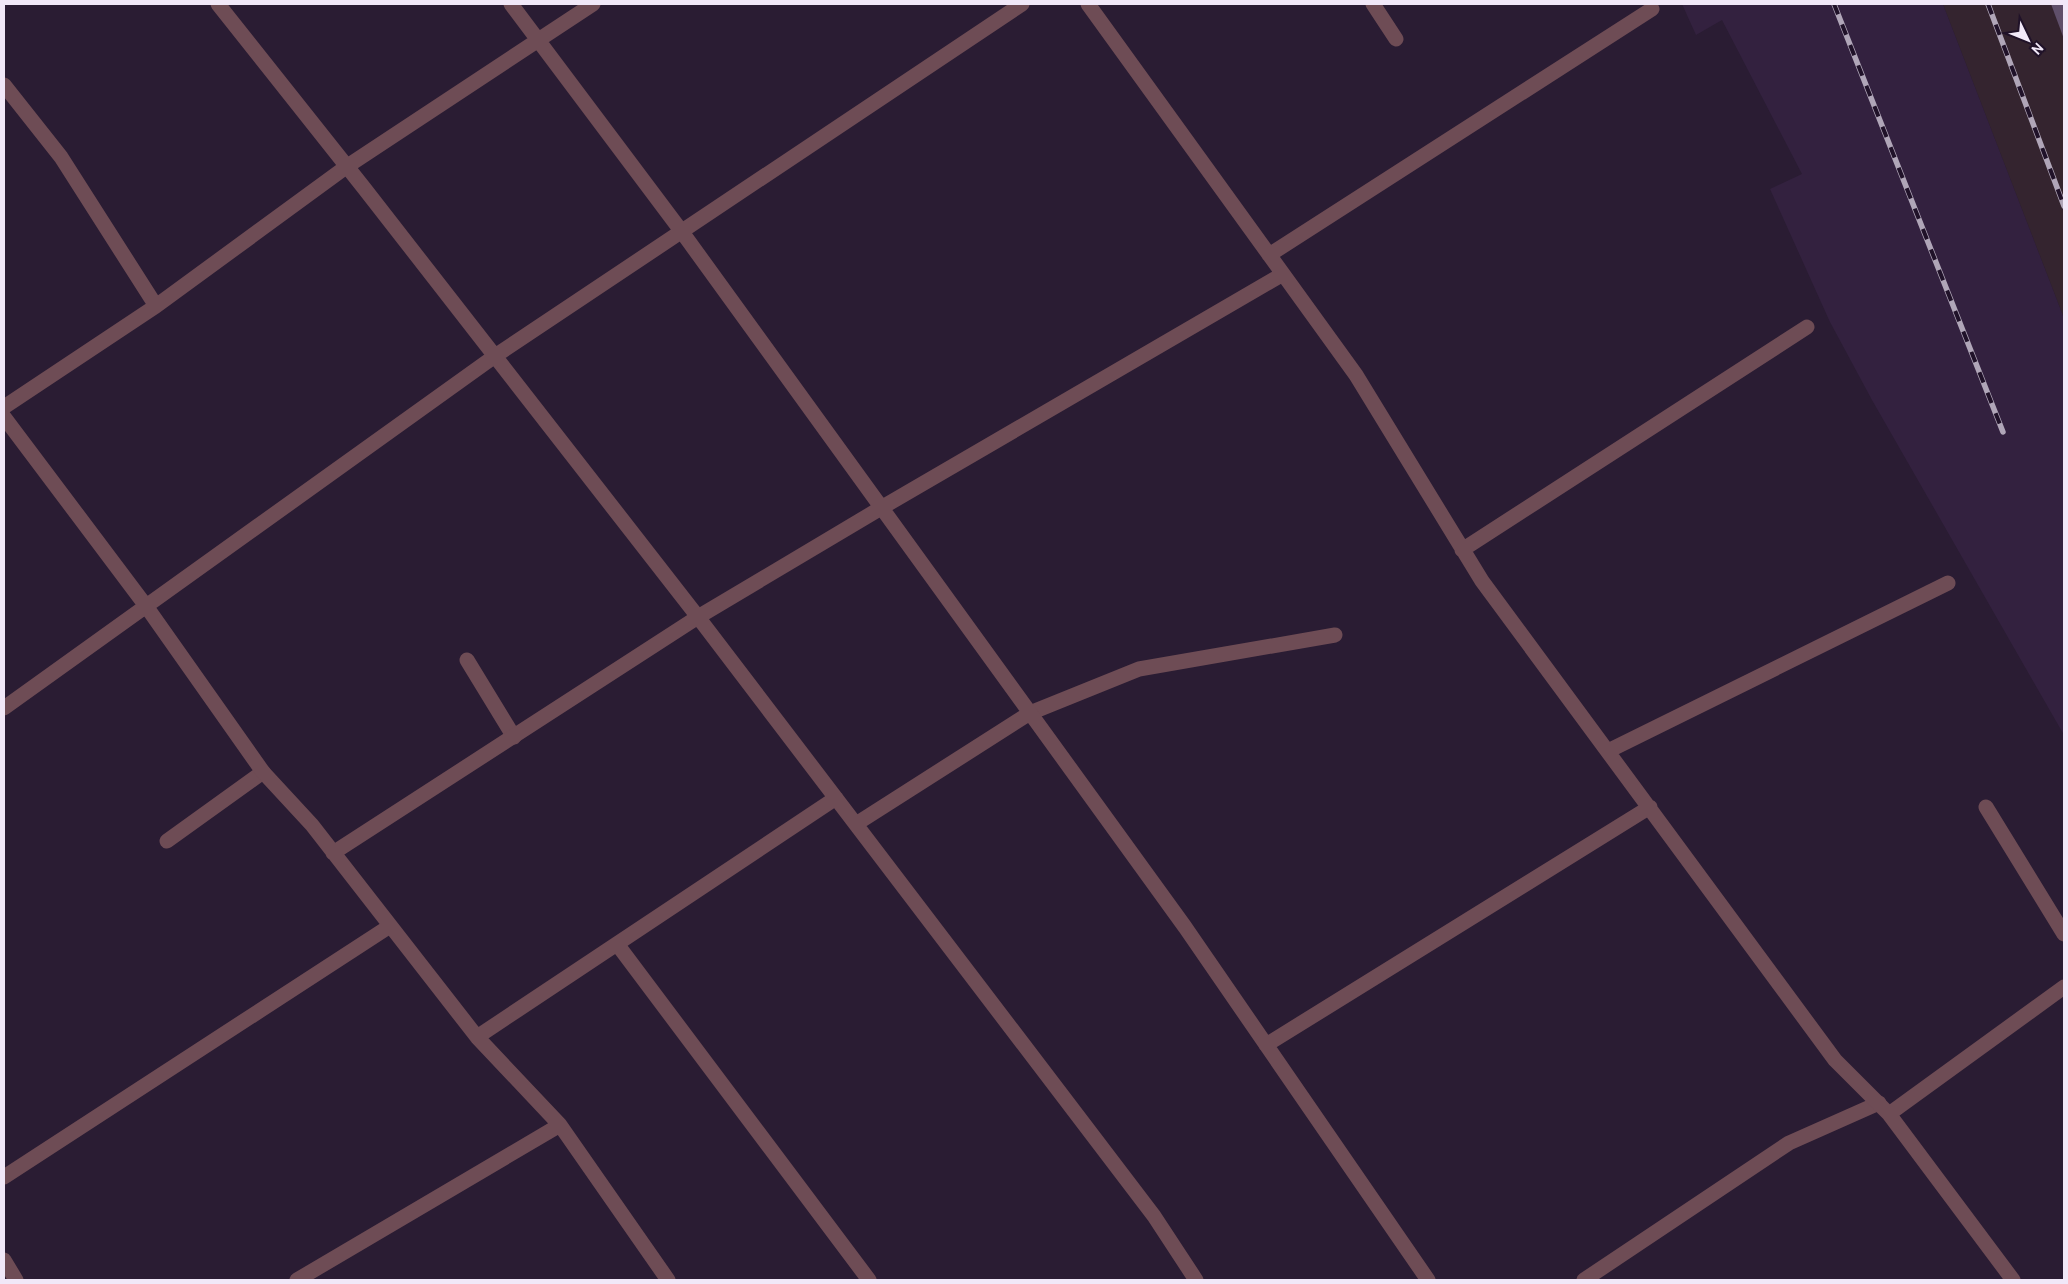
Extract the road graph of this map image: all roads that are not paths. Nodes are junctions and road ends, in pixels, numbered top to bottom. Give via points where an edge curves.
1 (218, 4) edge
2 (511, 4) edge
3 (593, 4) edge
4 (1022, 4) edge
5 (1088, 4) edge
6 (1373, 4) edge
7 (1652, 10) dead end
8 (1396, 39) dead end
9 (539, 40) junction
10 (4, 85) edge
11 (346, 167) junction
12 (682, 232) junction
13 (1269, 255) junction
14 (1283, 274) junction
15 (156, 306) junction
16 (1807, 327) dead end
17 (495, 356) junction
18 (4, 407) edge
19 (4, 417) edge
20 (881, 508) junction
21 (1462, 550) junction
22 (1948, 584) dead end
23 (146, 606) junction
24 (698, 617) junction
25 (1336, 635) dead end
26 (467, 660) dead end
27 (4, 708) edge
28 (1030, 713) junction
29 (514, 736) junction
30 (1608, 750) junction
31 (264, 772) junction
32 (836, 798) junction
33 (1650, 807) junction
34 (1986, 807) dead end
35 (856, 824) junction
36 (167, 841) dead end
37 (333, 853) junction
38 (390, 926) junction
39 (2064, 934) edge
40 (617, 944) junction
41 (2064, 987) edge
42 (477, 1037) junction
43 (1266, 1045) junction
44 (1879, 1103) junction
45 (1889, 1114) junction
46 (560, 1124) junction
47 (4, 1177) edge
48 (4, 1260) edge
49 (16, 1280) edge
50 (297, 1280) edge
51 (668, 1280) edge
52 (869, 1280) edge
53 (1196, 1280) edge
54 (1428, 1280) edge
55 (1584, 1280) edge
56 (2013, 1280) edge

1 - 11 street
2 - 9 street
3 - 9 street
4 - 12 street
5 - 13 street
6 - 8 street
7 - 13 street
9 - 11 street
9 - 12 street
10 - 15 street via 61,157
11 - 15 street
11 - 17 street
12 - 17 street
12 - 20 street
13 - 14 street
14 - 20 street
14 - 21 street via 1356,375
15 - 18 street
16 - 21 street
17 - 23 street
17 - 24 street
19 - 23 street
20 - 24 street
20 - 28 street
21 - 30 street
22 - 30 street
23 - 27 street
23 - 31 street
24 - 29 street
24 - 32 street
25 - 28 street via 1139,669
26 - 29 street
28 - 35 street
28 - 43 street
29 - 37 street
30 - 33 street
31 - 36 street
31 - 37 street
32 - 35 street
32 - 40 street
33 - 43 street
33 - 44 street via 1835,1060
34 - 39 street
35 - 53 street via 1154,1216
37 - 38 street
38 - 42 street
38 - 47 street
40 - 42 street
40 - 52 street
41 - 45 street
42 - 46 street
43 - 54 street
44 - 45 street
44 - 55 street via 1789,1143
45 - 56 street
46 - 50 street
46 - 51 street
48 - 49 street

